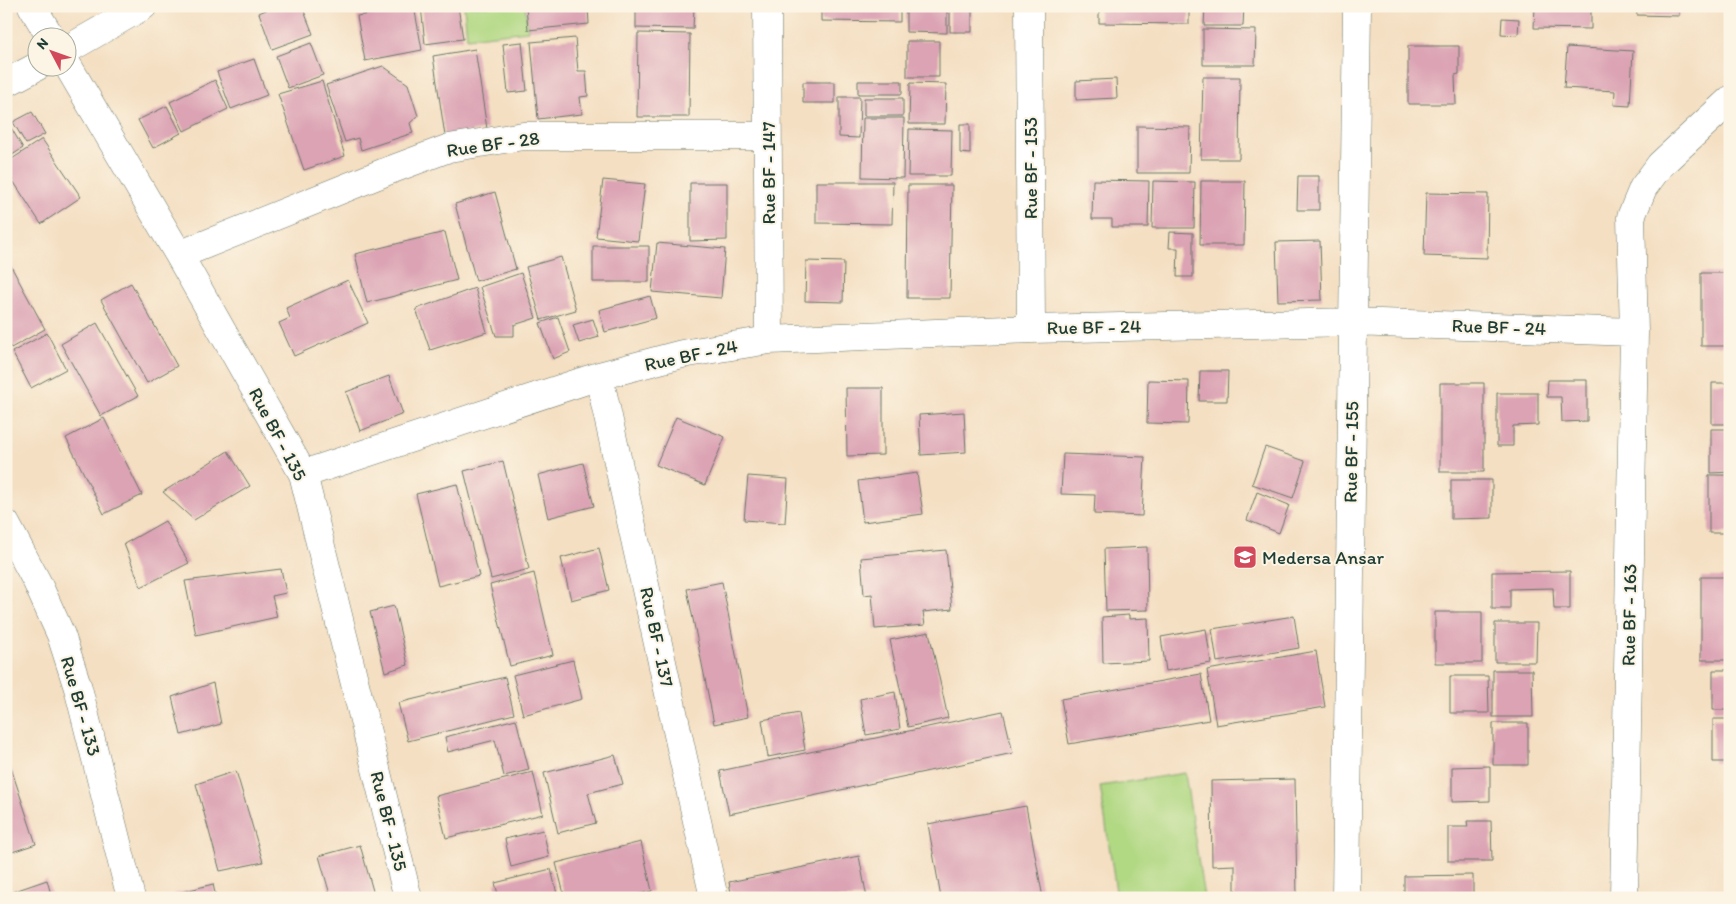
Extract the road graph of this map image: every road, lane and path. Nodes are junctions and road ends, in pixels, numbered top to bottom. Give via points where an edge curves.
1 (32, 6) edge
2 (142, 6) edge
3 (767, 6) edge
4 (1029, 6) edge
5 (1357, 6) edge
6 (45, 28) edge
7 (78, 43) edge
8 (28, 71) edge
9 (75, 78) edge
10 (6, 83) edge
11 (1730, 100) edge
12 (767, 136) junction
13 (179, 255) junction
14 (1352, 322) junction
15 (1032, 329) junction
16 (1634, 332) junction
17 (769, 340) junction
18 (600, 376) junction
19 (303, 474) junction
20 (6, 524) edge
21 (131, 898) edge
22 (408, 898) edge
23 (714, 898) edge
24 (1346, 898) edge
25 (1624, 898) edge

1 - 6 street
2 - 7 street
3 - 12 street, Rue BF - 147
4 - 15 street, Rue BF - 153
5 - 14 street, Rue BF - 155
8 - 10 street
9 - 13 street, Rue BF - 135
11 - 16 street via 1660,165 1642,188 1631,217
12 - 13 street, Rue BF - 28 via 523,136 449,148
12 - 17 street, Rue BF - 147
13 - 19 street, Rue BF - 135
14 - 15 street, Rue BF - 24
14 - 16 street, Rue BF - 24
14 - 24 street, Rue BF - 155
15 - 17 street, Rue BF - 24
16 - 25 street, Rue BF - 163
17 - 18 street, Rue BF - 24 via 682,354
18 - 19 street, Rue BF - 24
18 - 23 street, Rue BF - 137
19 - 22 street, Rue BF - 135
20 - 21 street, Rue BF - 133 via 61,635 78,688

